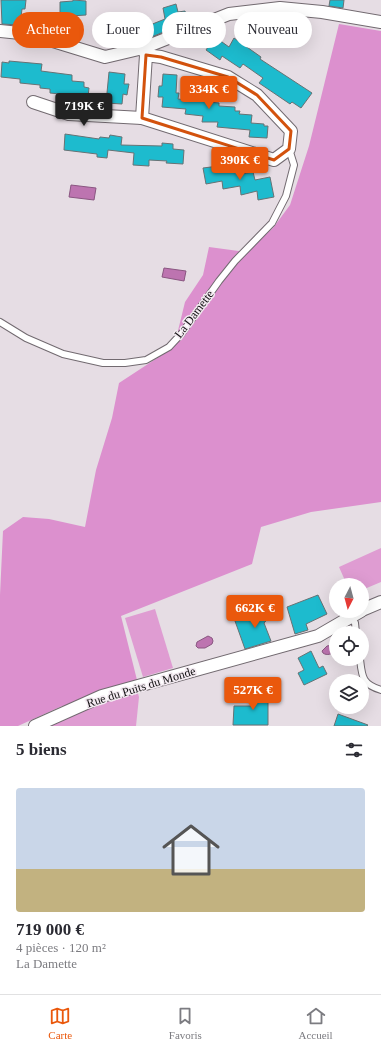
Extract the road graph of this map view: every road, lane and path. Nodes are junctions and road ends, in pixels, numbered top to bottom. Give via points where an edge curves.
1 (381, 22) edge
2 (0, 31) edge
3 (145, 51) junction
4 (32, 102) dead end
5 (142, 118) junction
6 (289, 149) junction
7 (0, 322) edge
8 (381, 602) edge
9 (369, 608) edge
10 (349, 618) edge
11 (361, 666) edge
12 (381, 690) edge
13 (35, 726) edge

1 - 3 street via 280,8 229,14
2 - 3 street via 30,34 105,57
3 - 5 street
3 - 6 street, La Damette via 228,77 257,95 291,131
4 - 5 street via 69,114
5 - 6 street via 274,160
6 - 7 lane, La Damette via 294,165 286,196 272,223 235,261 169,347 146,360 103,363 63,354 26,338
8 - 9 street, Rue du Puits du Monde
10 - 13 street, Rue du Puits du Monde via 318,636 102,696
11 - 12 lane via 365,682

